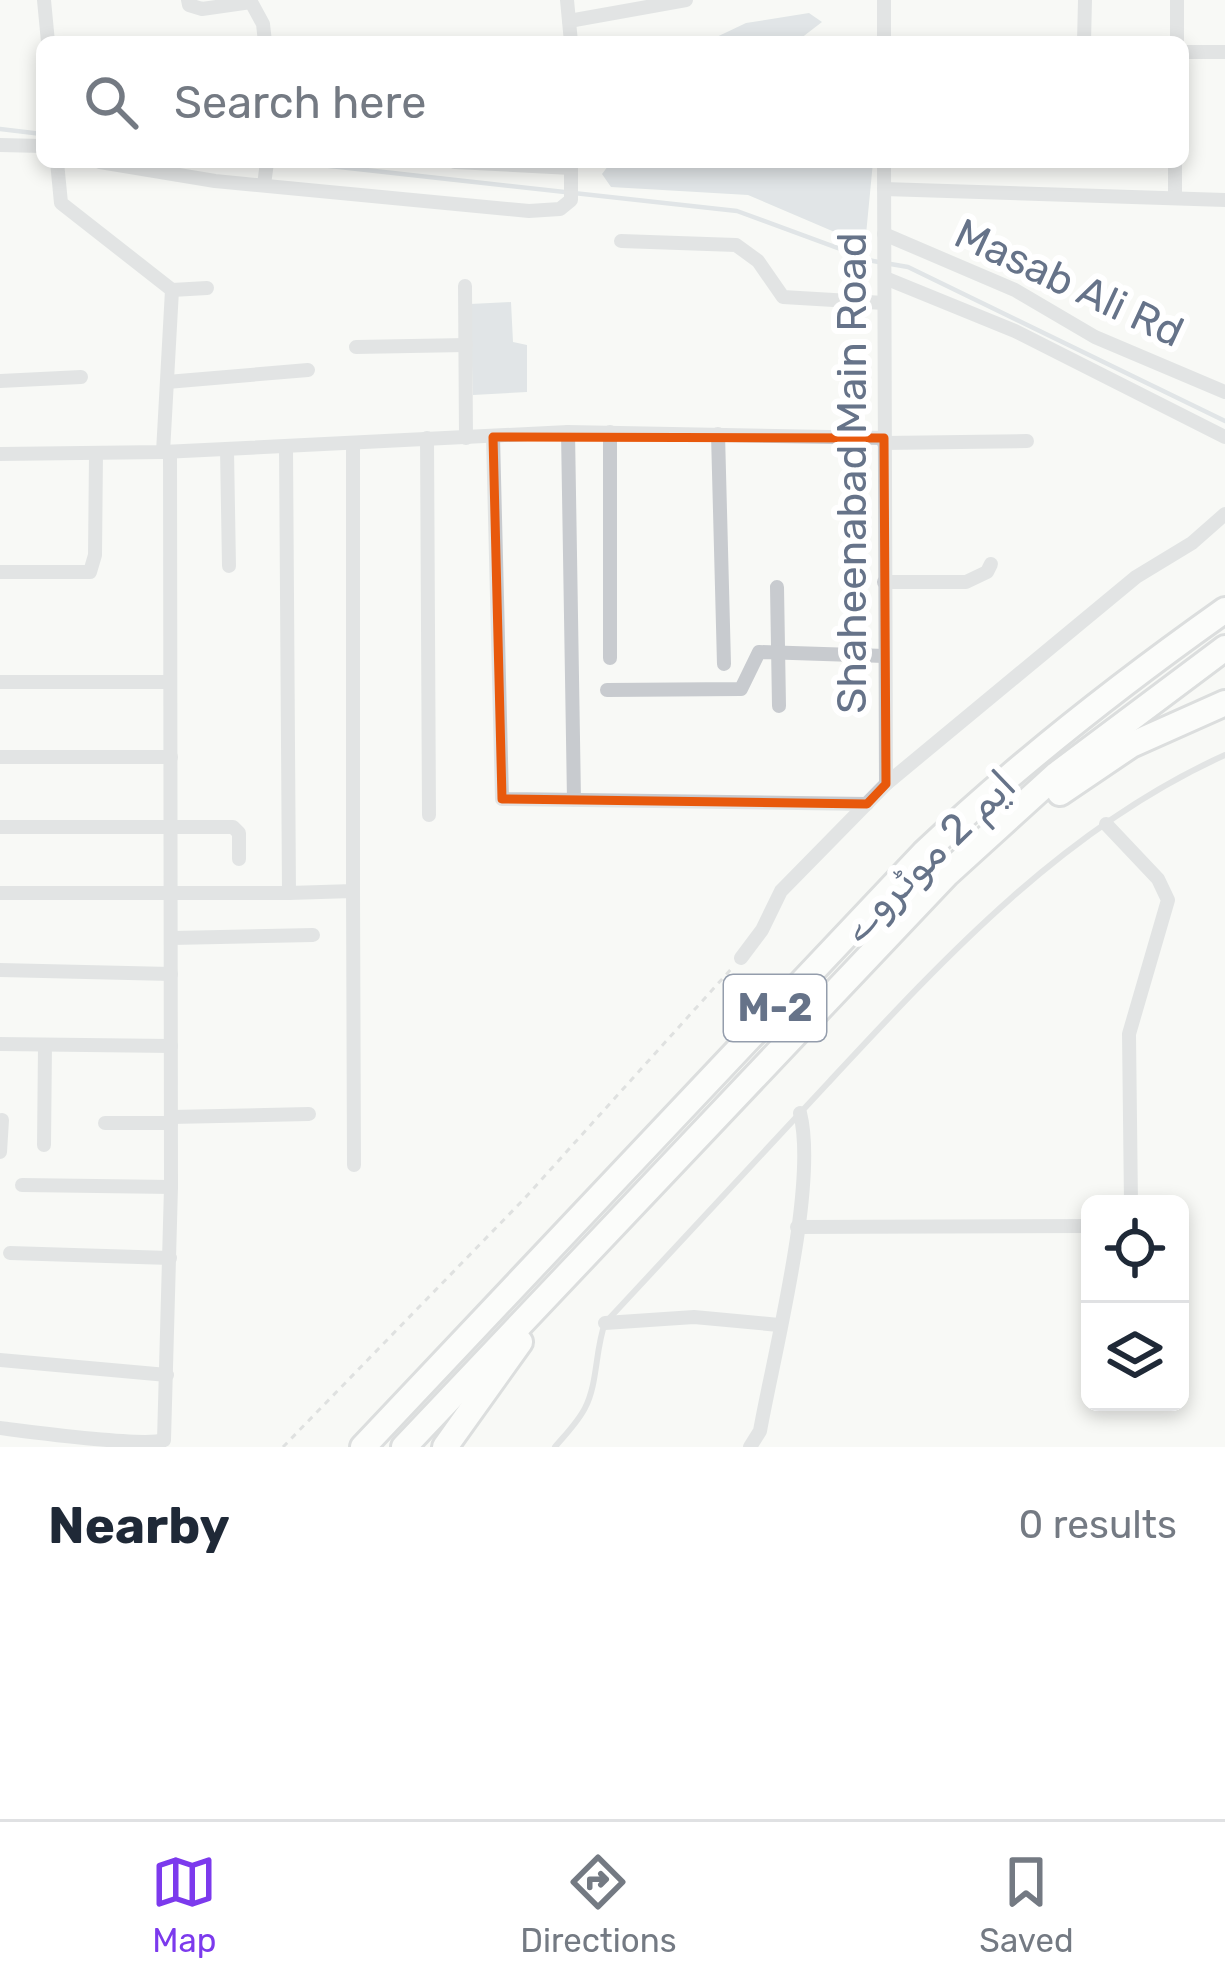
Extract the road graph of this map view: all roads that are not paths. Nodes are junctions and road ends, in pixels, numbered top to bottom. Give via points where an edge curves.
1 (44, 0) edge
2 (188, 0) edge
3 (567, 0) edge
4 (686, 0) edge
5 (884, 0) edge
6 (1085, 0) edge
7 (1177, 0) edge
8 (569, 21) junction
9 (47, 36) edge
10 (264, 36) edge
11 (570, 36) edge
12 (884, 36) edge
13 (1084, 36) edge
14 (1177, 36) edge
15 (1189, 52) edge
16 (1225, 52) edge
17 (0, 146) edge
18 (36, 146) edge
19 (58, 168) edge
20 (200, 168) edge
21 (571, 168) edge
22 (884, 168) edge
23 (1175, 168) edge
24 (266, 172) edge
25 (884, 189) junction
26 (1175, 198) junction
27 (1225, 200) edge
28 (884, 234) junction
29 (622, 241) dead end
30 (884, 278) junction
31 (465, 286) dead end
32 (207, 288) dead end
33 (172, 290) junction
34 (884, 303) junction
35 (466, 345) junction
36 (356, 347) dead end
37 (308, 370) dead end
38 (81, 377) dead end
39 (0, 381) edge
40 (167, 382) junction
41 (1225, 392) edge
42 (568, 432) junction
43 (610, 432) junction
44 (718, 434) junction
45 (493, 436) junction
46 (1225, 437) edge
47 (428, 438) junction
48 (466, 438) junction
49 (884, 440) junction
50 (1027, 441) dead end
51 (353, 445) junction
52 (286, 447) junction
53 (227, 450) junction
54 (166, 452) junction
55 (0, 454) edge
56 (96, 454) junction
57 (1225, 514) edge
58 (991, 564) dead end
59 (229, 566) dead end
60 (0, 572) edge
61 (884, 582) junction
62 (777, 587) dead end
63 (1225, 598) edge
64 (1225, 610) edge
65 (1225, 648) edge
66 (778, 652) junction
67 (885, 656) junction
68 (610, 658) dead end
69 (724, 664) dead end
70 (0, 682) edge
71 (170, 682) junction
72 (607, 690) dead end
73 (1225, 703) edge
74 (779, 706) dead end
75 (1038, 751) junction
76 (1225, 755) edge
77 (0, 757) edge
78 (171, 757) junction
79 (886, 784) junction
80 (574, 800) junction
81 (867, 804) junction
82 (429, 814) dead end
83 (1106, 824) junction
84 (172, 826) junction
85 (0, 827) edge
86 (239, 859) dead end
87 (353, 891) junction
88 (0, 893) edge
89 (290, 893) junction
90 (172, 895) junction
91 (313, 934) dead end
92 (172, 938) junction
93 (741, 958) road end
94 (0, 970) edge
95 (171, 974) junction
96 (799, 1027) junction
97 (0, 1044) edge
98 (45, 1046) junction
99 (171, 1046) junction
100 (800, 1113) junction
101 (309, 1114) dead end
102 (2, 1120) edge
103 (171, 1120) junction
104 (104, 1123) dead end
105 (44, 1145) dead end
106 (0, 1152) edge
107 (354, 1165) dead end
108 (22, 1185) dead end
109 (171, 1187) junction
110 (1131, 1195) edge
111 (1081, 1226) edge
112 (797, 1227) junction
113 (10, 1253) dead end
114 (170, 1258) junction
115 (581, 1258) junction
116 (605, 1323) junction
117 (779, 1324) junction
118 (0, 1360) edge
119 (167, 1375) junction
120 (0, 1428) edge
121 (363, 1447) edge
122 (404, 1447) edge
123 (445, 1447) edge
124 (555, 1447) edge
125 (750, 1447) edge

1 - 9 street
2 - 10 street via 202,9 250,2
3 - 8 street
4 - 8 street
5 - 12 street
6 - 13 street
7 - 14 street
8 - 11 street
15 - 16 street
17 - 18 street
19 - 33 street via 62,203
20 - 24 street
21 - 24 street via 571,193 560,209 530,211
22 - 25 street, Shaheenabad Main Road
23 - 26 street
25 - 26 street
25 - 28 street, Shaheenabad Main Road
26 - 27 street
28 - 30 street, Shaheenabad Main Road
28 - 41 street, Masab Ali Rd
29 - 34 street via 736,244 783,297
30 - 34 street, Shaheenabad Main Road
30 - 46 street via 1015,332
31 - 35 street
32 - 33 street
33 - 40 street
34 - 49 street, Shaheenabad Main Road
35 - 36 street
35 - 48 street
37 - 40 street
38 - 39 street
40 - 54 street
42 - 43 street
42 - 45 street
42 - 80 street
43 - 44 street
43 - 68 street
44 - 49 street
44 - 69 street
45 - 48 street
45 - 80 street via 502,799
47 - 48 street
47 - 51 street
47 - 82 street
49 - 50 street
49 - 61 street, Shaheenabad Main Road
51 - 52 street
51 - 87 street
52 - 53 street
52 - 89 street
53 - 54 street
53 - 59 street
54 - 56 street
54 - 71 street
55 - 56 street
56 - 60 street via 90,572
57 - 79 street via 1136,577
58 - 61 street via 966,582
61 - 67 street, Shaheenabad Main Road
62 - 66 street
63 - 75 highway via 1126,668
64 - 75 highway, ایم 2 موٹروے / M-2
65 - 96 highway, ایم 2 موٹروے / M-2 via 1001,823
66 - 67 street
66 - 72 street via 755,656 741,689
66 - 74 street
67 - 79 street, Shaheenabad Main Road
70 - 71 street
71 - 78 street
73 - 96 highway via 1154,732 1078,778
75 - 121 highway, ایم 2 موٹروے / M-2 via 924,854
76 - 83 lane
77 - 78 street
78 - 84 street
79 - 81 street
80 - 81 street
81 - 93 street via 782,891
83 - 100 lane via 1010,897
83 - 110 street via 1168,900 1129,1034
84 - 85 street
84 - 86 street via 238,829
84 - 90 street
87 - 89 street
87 - 107 street
88 - 90 street
89 - 90 street
90 - 92 street
91 - 92 street
92 - 95 street
94 - 95 street
95 - 99 street
96 - 115 highway, ایم 2 موٹروے / M-2
97 - 98 street
98 - 99 street
98 - 105 street
99 - 103 street
100 - 112 street
100 - 116 lane
101 - 103 street
102 - 106 street
103 - 104 street
103 - 109 street
108 - 109 street
109 - 114 street
111 - 112 street
112 - 117 street
113 - 114 street
114 - 119 street
115 - 122 highway, ایم 2 موٹروے / M-2
115 - 123 highway
116 - 117 street via 694,1317
116 - 124 lane via 583,1412
117 - 125 street via 760,1431
118 - 119 street
119 - 120 street via 158,1445

